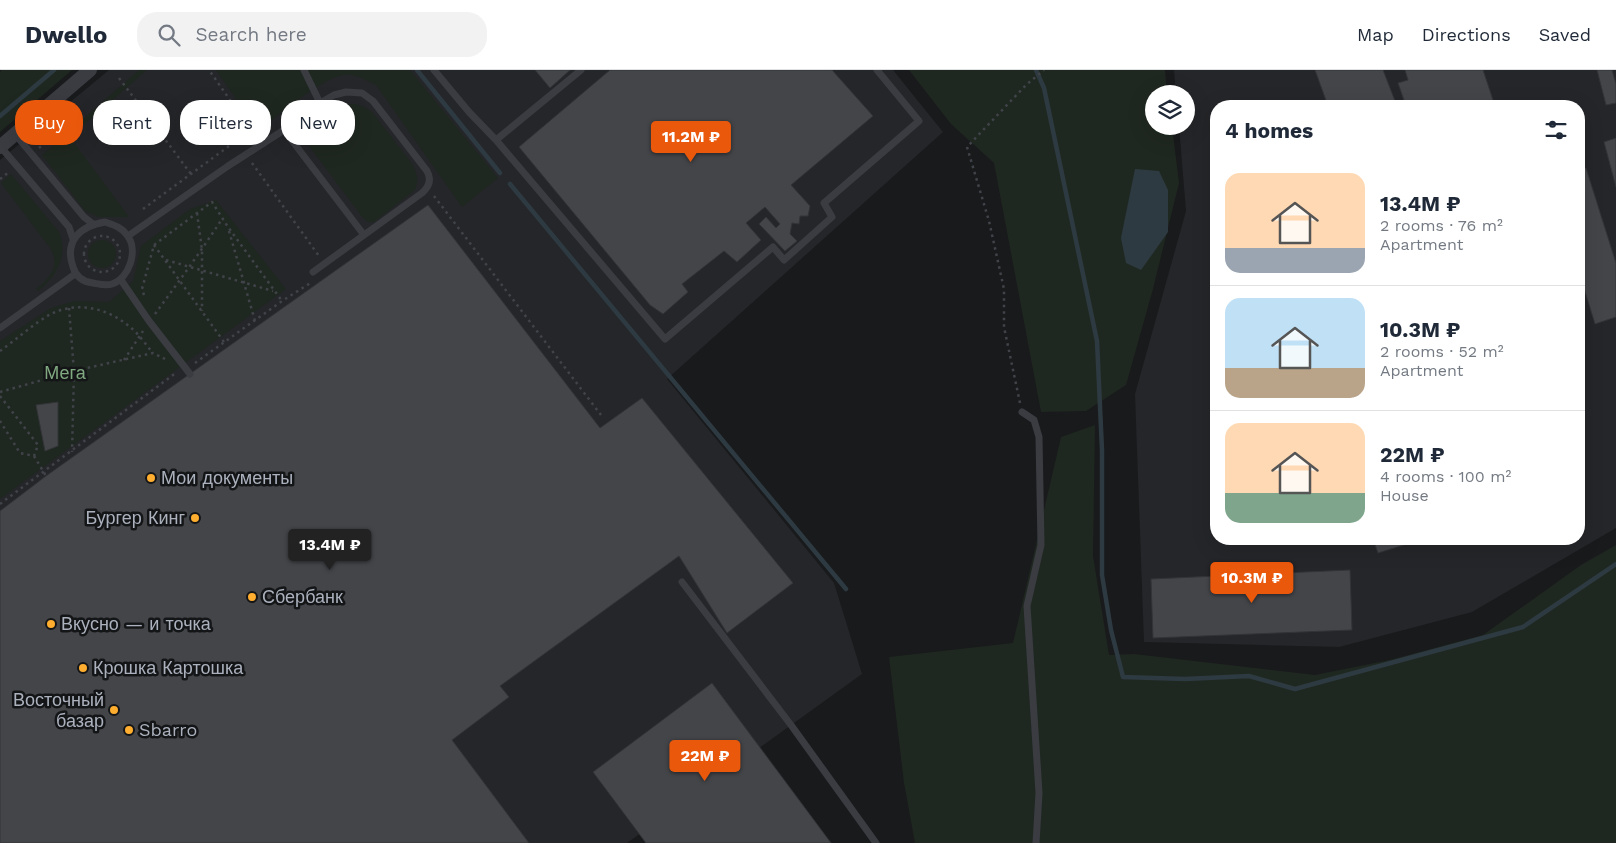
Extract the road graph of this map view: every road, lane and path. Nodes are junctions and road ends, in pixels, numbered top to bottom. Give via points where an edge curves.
1 (90, 70) edge
2 (209, 70) edge
3 (304, 70) edge
4 (434, 70) edge
5 (581, 70) edge
6 (877, 70) edge
7 (1044, 70) edge
8 (119, 78) dead end
9 (54, 100) edge
10 (230, 100) edge
11 (319, 100) edge
12 (325, 100) edge
13 (281, 132) edge
14 (15, 133) edge
15 (496, 140) junction
16 (25, 145) edge
17 (42, 145) edge
18 (231, 145) edge
19 (239, 145) edge
20 (295, 145) edge
21 (0, 146) edge
22 (39, 148) dead end
23 (245, 154) junction
24 (9, 172) dead end
25 (191, 174) junction
26 (0, 179) edge
27 (433, 195) dead end
28 (143, 209) dead end
29 (197, 213) junction
30 (222, 218) junction
31 (93, 224) junction
32 (228, 227) junction
33 (364, 235) junction
34 (128, 236) junction
35 (74, 239) junction
36 (91, 240) joint
37 (154, 244) junction
38 (202, 250) junction
39 (164, 260) junction
40 (325, 264) junction
41 (188, 267) junction
42 (202, 271) junction
43 (313, 272) dead end
44 (75, 274) junction
45 (121, 280) junction
46 (178, 280) junction
47 (244, 283) junction
48 (313, 285) dead end
49 (275, 292) junction
50 (145, 298) dead end
51 (282, 301) junction
52 (151, 305) dead end
53 (69, 308) junction
54 (156, 312) junction
55 (202, 312) junction
56 (162, 320) dead end
57 (149, 321) junction
58 (255, 321) junction
59 (0, 328) edge
60 (139, 337) junction
61 (224, 342) junction
62 (0, 351) edge
63 (153, 353) junction
64 (189, 357) dead end
65 (123, 361) junction
66 (194, 364) junction
67 (184, 367) junction
68 (74, 370) junction
69 (190, 374) dead end
70 (0, 392) edge
71 (0, 396) edge
72 (1022, 412) joint
73 (602, 415) dead end
74 (0, 421) edge
75 (72, 452) junction
76 (34, 456) junction
77 (44, 472) junction
78 (46, 476) dead end
79 (0, 504) edge
80 (682, 582) dead end
81 (876, 843) edge
82 (1036, 843) edge

1 - 9 street
2 - 10 path
3 - 11 lane
4 - 15 lane
5 - 15 lane
6 - 15 lane via 919,121 824,203 832,217 784,260 773,247 665,339
7 - 72 path via 967,147 989,221 1004,289 1004,327
8 - 25 path
12 - 33 lane via 346,92 362,93 373,101 429,174 430,182 425,191
13 - 23 lane
14 - 21 street
16 - 31 lane
17 - 22 path
18 - 25 path
19 - 23 path
20 - 33 lane
21 - 35 lane via 69,227
23 - 34 lane
23 - 40 path
24 - 26 path
25 - 28 path
27 - 73 path
29 - 30 path via 212,202
29 - 37 path
29 - 38 path
30 - 32 path
30 - 38 path
31 - 34 lane via 117,225
31 - 35 lane
32 - 47 path
32 - 49 path
33 - 40 lane
34 - 45 lane via 132,246 131,264
35 - 44 lane via 70,260
36 - 36 path via 106,237 118,247 118,263 112,269 97,272 85,262 85,246
37 - 39 path
37 - 50 path via 142,289
38 - 41 path
38 - 42 path
39 - 41 path
39 - 46 path
40 - 43 lane
41 - 42 path
41 - 46 path
42 - 47 path
42 - 55 path
44 - 45 lane via 82,280 103,285
44 - 59 lane
45 - 57 lane
46 - 54 path
46 - 55 path
47 - 49 path
47 - 58 path
48 - 51 path
49 - 51 path
51 - 58 path
52 - 54 path
53 - 60 path via 102,310 124,322
53 - 62 path via 50,315
53 - 68 path
54 - 56 path
54 - 57 path
55 - 61 path
57 - 60 path
57 - 67 lane
58 - 61 path
60 - 63 path
60 - 65 path
61 - 66 path
63 - 65 path
63 - 67 path
64 - 66 path
65 - 68 path
66 - 67 path
67 - 69 lane
67 - 75 path
68 - 70 path
68 - 75 path
71 - 76 path via 38,444
72 - 82 lane via 1034,420 1039,437 1041,545 1026,606 1039,793
74 - 76 path via 20,453
75 - 77 path
76 - 77 path
77 - 78 path
77 - 79 path
80 - 81 lane

